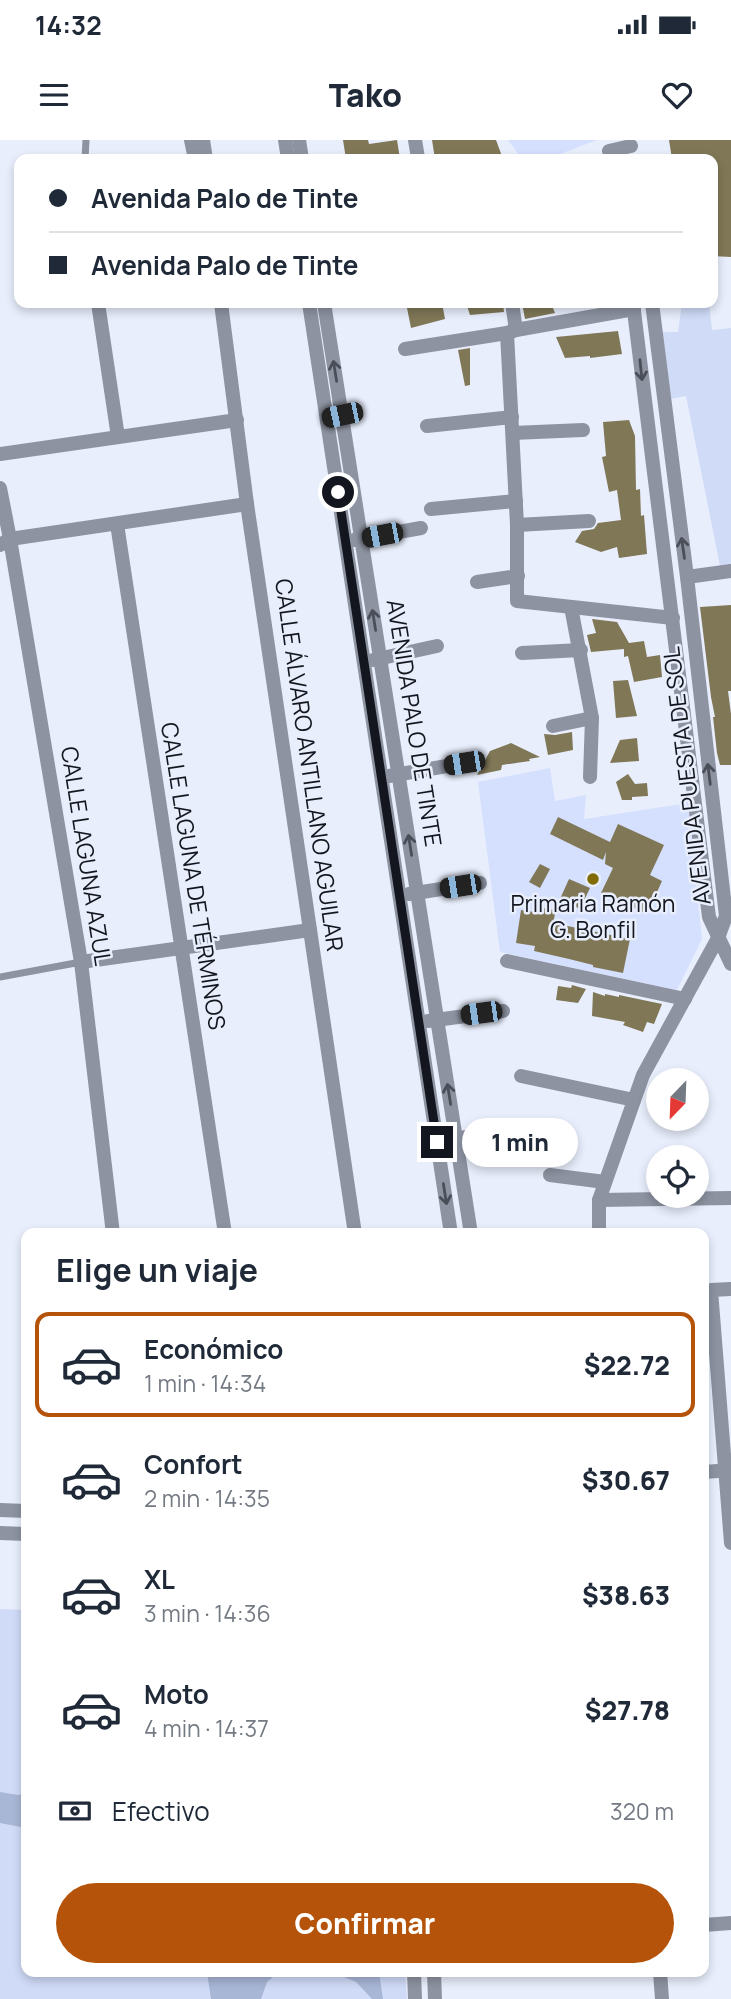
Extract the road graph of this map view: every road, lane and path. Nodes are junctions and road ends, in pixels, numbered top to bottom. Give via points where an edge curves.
1 (632, 148) edge
2 (608, 150) edge
3 (99, 308) edge
4 (223, 308) edge
5 (310, 308) edge
6 (325, 308) edge
7 (512, 308) edge
8 (624, 308) edge
9 (633, 308) edge
10 (653, 308) edge
11 (512, 332) junction
12 (405, 349) dead end
13 (342, 415) junction
14 (512, 417) junction
15 (327, 418) junction
16 (237, 420) junction
17 (427, 426) dead end
18 (583, 430) dead end
19 (513, 433) junction
20 (118, 437) junction
21 (0, 454) edge
22 (0, 488) edge
23 (516, 501) junction
24 (247, 503) junction
25 (432, 509) dead end
26 (589, 521) dead end
27 (117, 524) junction
28 (517, 525) junction
29 (421, 528) dead end
30 (362, 539) junction
31 (346, 541) junction
32 (5, 542) edge
33 (731, 571) edge
34 (518, 576) junction
35 (687, 577) junction
36 (477, 582) dead end
37 (571, 607) junction
38 (673, 618) junction
39 (437, 646) dead end
40 (694, 646) junction
41 (675, 648) junction
42 (581, 650) junction
43 (522, 653) dead end
44 (381, 659) junction
45 (364, 662) junction
46 (592, 719) junction
47 (553, 726) dead end
48 (704, 736) junction
49 (686, 739) junction
50 (464, 763) dead end
51 (399, 773) junction
52 (382, 777) junction
53 (590, 777) dead end
54 (717, 842) junction
55 (700, 844) junction
56 (480, 883) dead end
57 (418, 893) junction
58 (400, 896) junction
59 (310, 930) junction
60 (718, 938) junction
61 (180, 949) junction
62 (507, 961) dead end
63 (81, 962) junction
64 (731, 964) edge
65 (0, 977) edge
66 (685, 999) junction
67 (503, 1011) dead end
68 (438, 1019) junction
69 (419, 1023) junction
70 (521, 1076) dead end
71 (634, 1100) junction
72 (518, 1129) dead end
73 (456, 1139) junction
74 (437, 1142) junction
75 (550, 1175) dead end
76 (605, 1182) junction
77 (731, 1198) edge
78 (599, 1200) junction
79 (112, 1228) edge
80 (224, 1228) edge
81 (354, 1228) edge
82 (450, 1228) edge
83 (470, 1228) edge
84 (599, 1228) edge
85 (731, 1289) edge
86 (728, 1470) edge
87 (709, 1472) edge
88 (0, 1510) edge
89 (21, 1511) edge
90 (0, 1533) edge
91 (21, 1534) edge
92 (731, 1543) edge
93 (731, 1923) edge
94 (709, 1925) edge
95 (414, 1977) edge
96 (434, 1977) edge
97 (660, 1977) edge
98 (415, 1999) edge
99 (435, 1999) edge
100 (662, 1999) edge

1 - 2 street
3 - 20 street
4 - 16 street, CALLE ÁLVARO ANTILLANO AGUILAR
5 - 15 street, AVENIDA PALO DE TINTE
13 -> 6 street, AVENIDA PALO DE TINTE
7 - 11 street
8 - 11 street
9 -> 38 street, AVENIDA PUESTA DE SOL
35 -> 10 street, AVENIDA PUESTA DE SOL
11 - 12 street
11 - 14 street
13 - 15 street
13 - 30 street, AVENIDA PALO DE TINTE
14 - 17 street
14 - 19 street
15 - 31 street, AVENIDA PALO DE TINTE
16 - 20 street
16 - 24 street, CALLE ÁLVARO ANTILLANO AGUILAR
18 - 19 street
19 - 23 street
20 - 21 street
22 - 32 street, CALLE LAGUNA AZUL
23 - 25 street
23 - 28 street
24 - 27 street
24 - 59 street, CALLE ÁLVARO ANTILLANO AGUILAR
26 - 28 street
27 - 32 street
27 - 61 street, CALLE LAGUNA DE TÉRMINOS
28 - 34 street
29 - 30 street
30 - 31 street
44 -> 30 street, AVENIDA PALO DE TINTE
31 - 45 street, AVENIDA PALO DE TINTE
32 - 63 street, CALLE LAGUNA AZUL
33 - 35 street
34 - 36 street
34 - 37 street via 517,601
35 - 40 street, AVENIDA PUESTA DE SOL
37 - 38 street
37 - 42 street
38 - 41 street, AVENIDA PUESTA DE SOL
39 - 44 street
40 - 41 street
40 - 48 street, AVENIDA PUESTA DE SOL
41 - 49 street, AVENIDA PUESTA DE SOL
42 - 43 street
42 - 46 street
44 - 45 street
44 - 51 street, AVENIDA PALO DE TINTE
45 - 52 street, AVENIDA PALO DE TINTE
46 - 47 street
46 - 53 street
48 - 49 street
54 -> 48 street, AVENIDA PUESTA DE SOL
49 - 55 street, AVENIDA PUESTA DE SOL
50 - 51 street
51 - 52 street
57 -> 51 street, AVENIDA PALO DE TINTE
52 - 58 street, AVENIDA PALO DE TINTE
54 - 55 street
54 - 60 street, AVENIDA PUESTA DE SOL via 726,916
55 - 60 street, AVENIDA PUESTA DE SOL via 709,917
56 - 57 street
57 - 58 street
57 - 68 street, AVENIDA PALO DE TINTE
58 - 69 street, AVENIDA PALO DE TINTE
59 - 61 street
59 - 81 street, CALLE ÁLVARO ANTILLANO AGUILAR
60 - 64 street
60 - 66 street
61 - 63 street
61 - 80 street, CALLE LAGUNA DE TÉRMINOS
62 - 66 street
63 - 65 lane
63 - 79 street, CALLE LAGUNA AZUL
66 - 71 street
67 - 68 street
68 - 69 street
73 -> 68 street, AVENIDA PALO DE TINTE
69 - 74 street, AVENIDA PALO DE TINTE
70 - 71 street
71 - 76 street
72 - 73 street
73 - 74 street
73 - 83 street, AVENIDA PALO DE TINTE
74 -> 82 street, AVENIDA PALO DE TINTE
75 - 76 street
76 - 78 street
77 - 78 street
78 - 84 street
85 - 86 street via 711,1290
86 - 87 street
86 - 92 street
88 - 89 street
90 - 91 street
93 - 94 street
95 - 98 street
96 - 99 street
97 - 100 street

